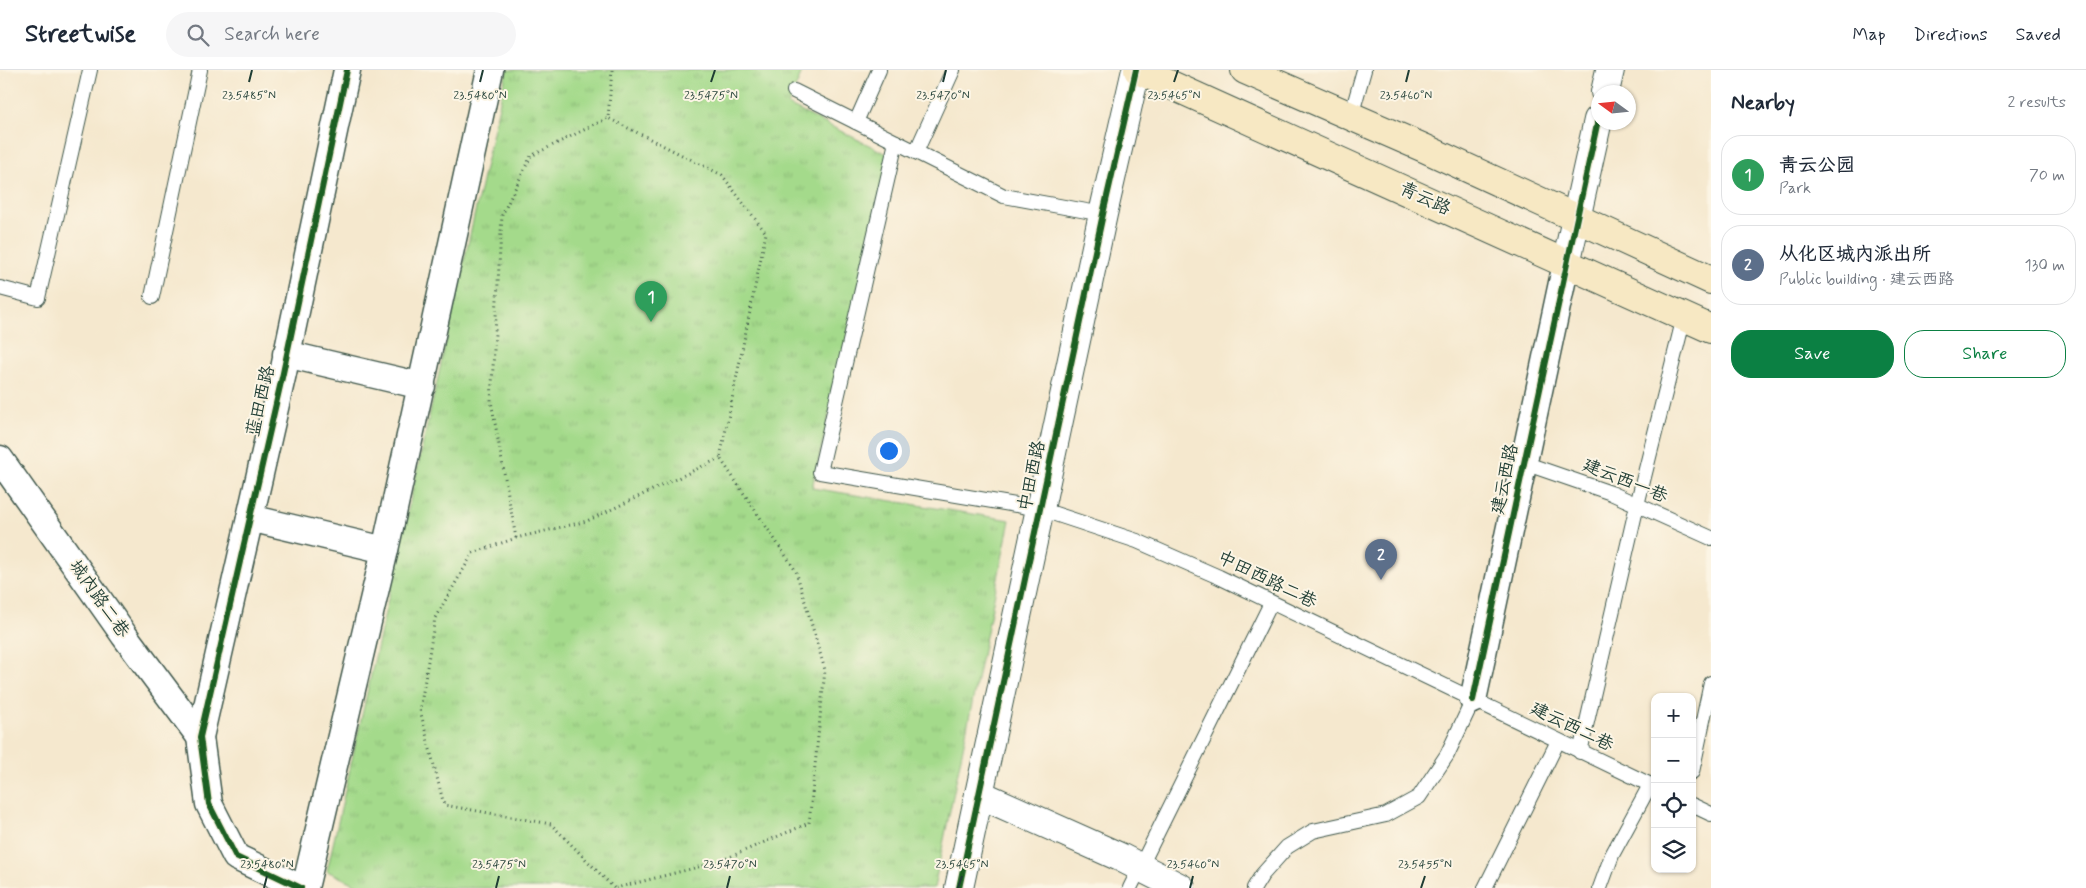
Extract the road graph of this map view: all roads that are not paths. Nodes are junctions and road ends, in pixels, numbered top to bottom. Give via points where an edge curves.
1 (90, 70) edge
2 (200, 70) edge
3 (347, 70) edge
4 (490, 70) edge
5 (879, 70) edge
6 (953, 70) edge
7 (1137, 70) edge
8 (1245, 70) edge
9 (1364, 70) edge
10 (1610, 70) edge
11 (1606, 85) edge
12 (794, 91) dead end
13 (1351, 116) junction
14 (856, 122) junction
15 (1596, 130) edge
16 (896, 142) junction
17 (916, 152) junction
18 (1103, 214) junction
19 (1577, 219) junction
20 (1566, 264) junction
21 (1711, 280) edge
22 (0, 288) edge
23 (152, 297) dead end
24 (1684, 317) junction
25 (1711, 329) edge
26 (286, 354) junction
27 (422, 386) junction
28 (0, 459) edge
29 (1524, 463) junction
30 (1637, 505) junction
31 (1040, 509) junction
32 (250, 518) junction
33 (1711, 538) edge
34 (385, 550) junction
35 (1271, 602) junction
36 (1711, 684) edge
37 (1473, 700) junction
38 (200, 737) junction
39 (1558, 741) junction
40 (1580, 752) junction
41 (1696, 753) edge
42 (1651, 785) edge
43 (1651, 789) edge
44 (979, 794) junction
45 (1696, 807) edge
46 (1711, 814) edge
47 (1135, 878) edge
48 (303, 888) edge
49 (959, 888) edge
50 (1181, 888) edge
51 (1254, 888) edge
52 (1485, 888) edge
53 (1600, 888) edge

1 - 22 lane via 38,298
2 - 23 lane
3 - 26 street, 蓝田西路
4 - 27 street
5 - 14 lane
6 - 17 lane
7 - 18 street, 中田西路
7 - 20 main road, 青云路
8 - 13 main road
9 - 13 lane
10 - 11 street
12 - 14 lane
13 - 19 main road
14 - 16 lane
15 - 19 street
16 - 17 lane
16 - 31 lane, 中田西路二巷 via 820,472
17 - 18 lane via 1004,196
18 - 31 street, 中田西路
19 - 20 street
19 - 21 main road
20 - 24 main road, 青云路
20 - 29 street, 建云西路
24 - 25 main road, 青云路
24 - 30 lane
26 - 27 street
26 - 32 street, 蓝田西路
27 - 34 street
28 - 38 street, 城内路二巷
29 - 30 lane, 建云西一巷
29 - 37 street, 建云西路
30 - 33 lane, 建云西一巷
30 - 40 lane
31 - 35 lane, 中田西路二巷 via 1137,541
31 - 44 street, 中田西路
32 - 34 street
32 - 38 street, 蓝田西路
34 - 48 street
35 - 37 lane, 中田西路二巷
35 - 47 lane
36 - 41 lane
37 - 39 lane, 建云西二巷
37 - 51 lane via 1447,755 1419,798 1386,815 1313,831 1286,847
38 - 48 street via 209,804 236,857
39 - 40 lane, 建云西二巷
39 - 52 lane
40 - 42 lane, 建云西二巷
43 - 53 lane via 1612,855
44 - 47 street via 1063,830
44 - 49 street, 中田西路
45 - 46 lane
47 - 50 street

